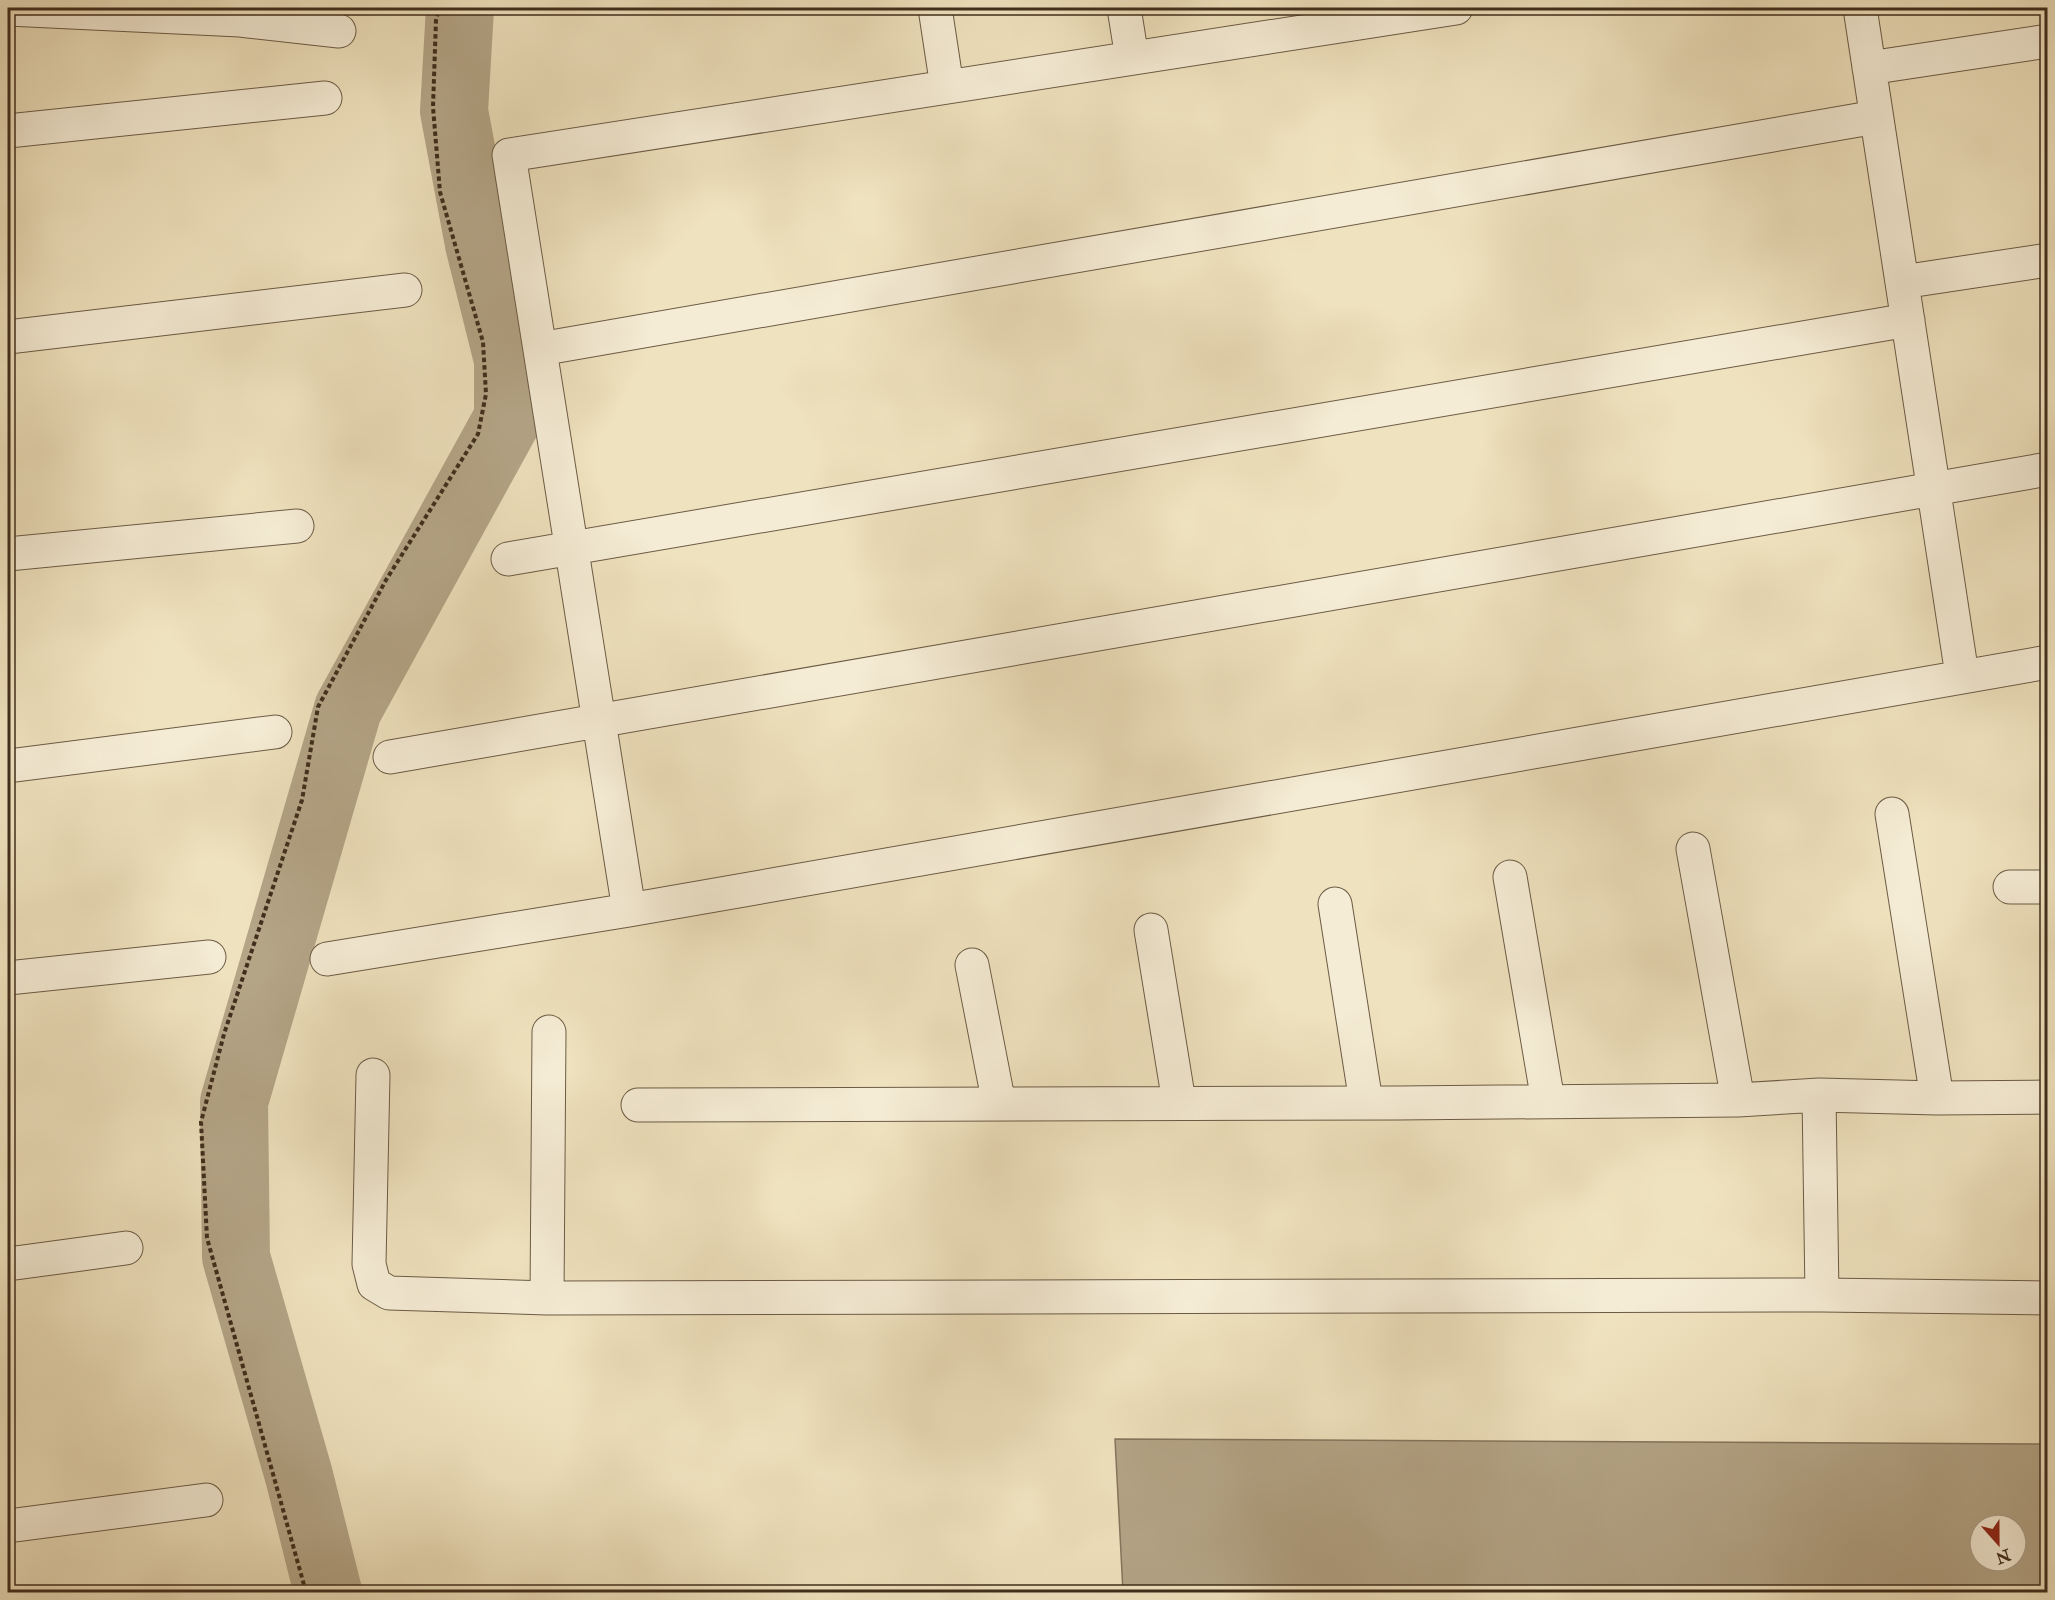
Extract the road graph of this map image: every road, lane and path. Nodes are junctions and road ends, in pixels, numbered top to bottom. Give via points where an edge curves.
1 (439, 8) edge
2 (935, 8) edge
3 (1124, 8) edge
4 (1456, 8) edge
5 (1860, 8) edge
6 (8, 9) edge
7 (133, 11) edge
8 (180, 12) edge
9 (239, 14) edge
10 (1307, 19) edge
11 (339, 31) dead end
12 (2048, 41) edge
13 (1132, 58) junction
14 (1869, 68) junction
15 (947, 87) junction
16 (325, 98) dead end
17 (1876, 117) junction
18 (8, 131) edge
19 (2048, 260) edge
20 (1902, 282) junction
21 (405, 290) dead end
22 (1908, 320) junction
23 (8, 337) edge
24 (540, 349) junction
25 (2048, 469) edge
26 (1933, 488) junction
27 (297, 526) dead end
28 (572, 548) junction
29 (8, 554) edge
30 (508, 559) dead end
31 (2048, 662) edge
32 (1962, 675) junction
33 (600, 721) junction
34 (275, 732) dead end
35 (390, 757) dead end
36 (8, 766) edge
37 (1892, 814) dead end
38 (1693, 849) dead end
39 (1510, 877) dead end
40 (2010, 887) dead end
41 (2048, 887) edge
42 (1335, 904) dead end
43 (629, 910) junction
44 (1151, 930) dead end
45 (209, 957) dead end
46 (327, 959) dead end
47 (972, 965) dead end
48 (8, 978) edge
49 (549, 1032) dead end
50 (373, 1075) dead end
51 (1819, 1095) junction
52 (2048, 1097) edge
53 (1937, 1098) junction
54 (1738, 1100) junction
55 (1548, 1101) junction
56 (1179, 1102) junction
57 (1366, 1102) junction
58 (999, 1104) junction
59 (638, 1105) dead end
60 (126, 1248) dead end
61 (8, 1264) edge
62 (1822, 1295) junction
63 (547, 1298) junction
64 (2048, 1298) edge
65 (206, 1500) dead end
66 (8, 1526) edge
67 (306, 1593) edge

1 - 67 path via 433,107 439,181 483,342 486,394 478,434 386,580 318,707 302,800 224,1034 201,1122 207,1238
2 - 15 street
3 - 13 street
4 - 10 street
5 - 14 street
6 - 7 street
7 - 8 street
8 - 9 street
9 - 11 street
10 - 13 street
12 - 14 street
13 - 15 street
14 - 17 street
15 - 24 street via 509,155
16 - 18 street
17 - 20 street
17 - 24 street
19 - 20 street
20 - 22 street
21 - 23 street
22 - 26 street
22 - 28 street
24 - 28 street
25 - 26 street
26 - 32 street
26 - 33 street
27 - 29 street
28 - 30 street
28 - 33 street
31 - 32 street
32 - 43 street
33 - 35 street
33 - 43 street
34 - 36 street
37 - 53 street
38 - 54 street
39 - 55 street
40 - 41 street
42 - 57 street
43 - 46 street
44 - 56 street
45 - 48 street
47 - 58 street
49 - 63 street
50 - 63 street via 369,1264 374,1284 389,1293
51 - 53 street
51 - 54 street
51 - 62 street
52 - 53 street
54 - 55 street
55 - 57 street
56 - 57 street
56 - 58 street
58 - 59 street
60 - 61 street
62 - 63 street
62 - 64 street
65 - 66 street

